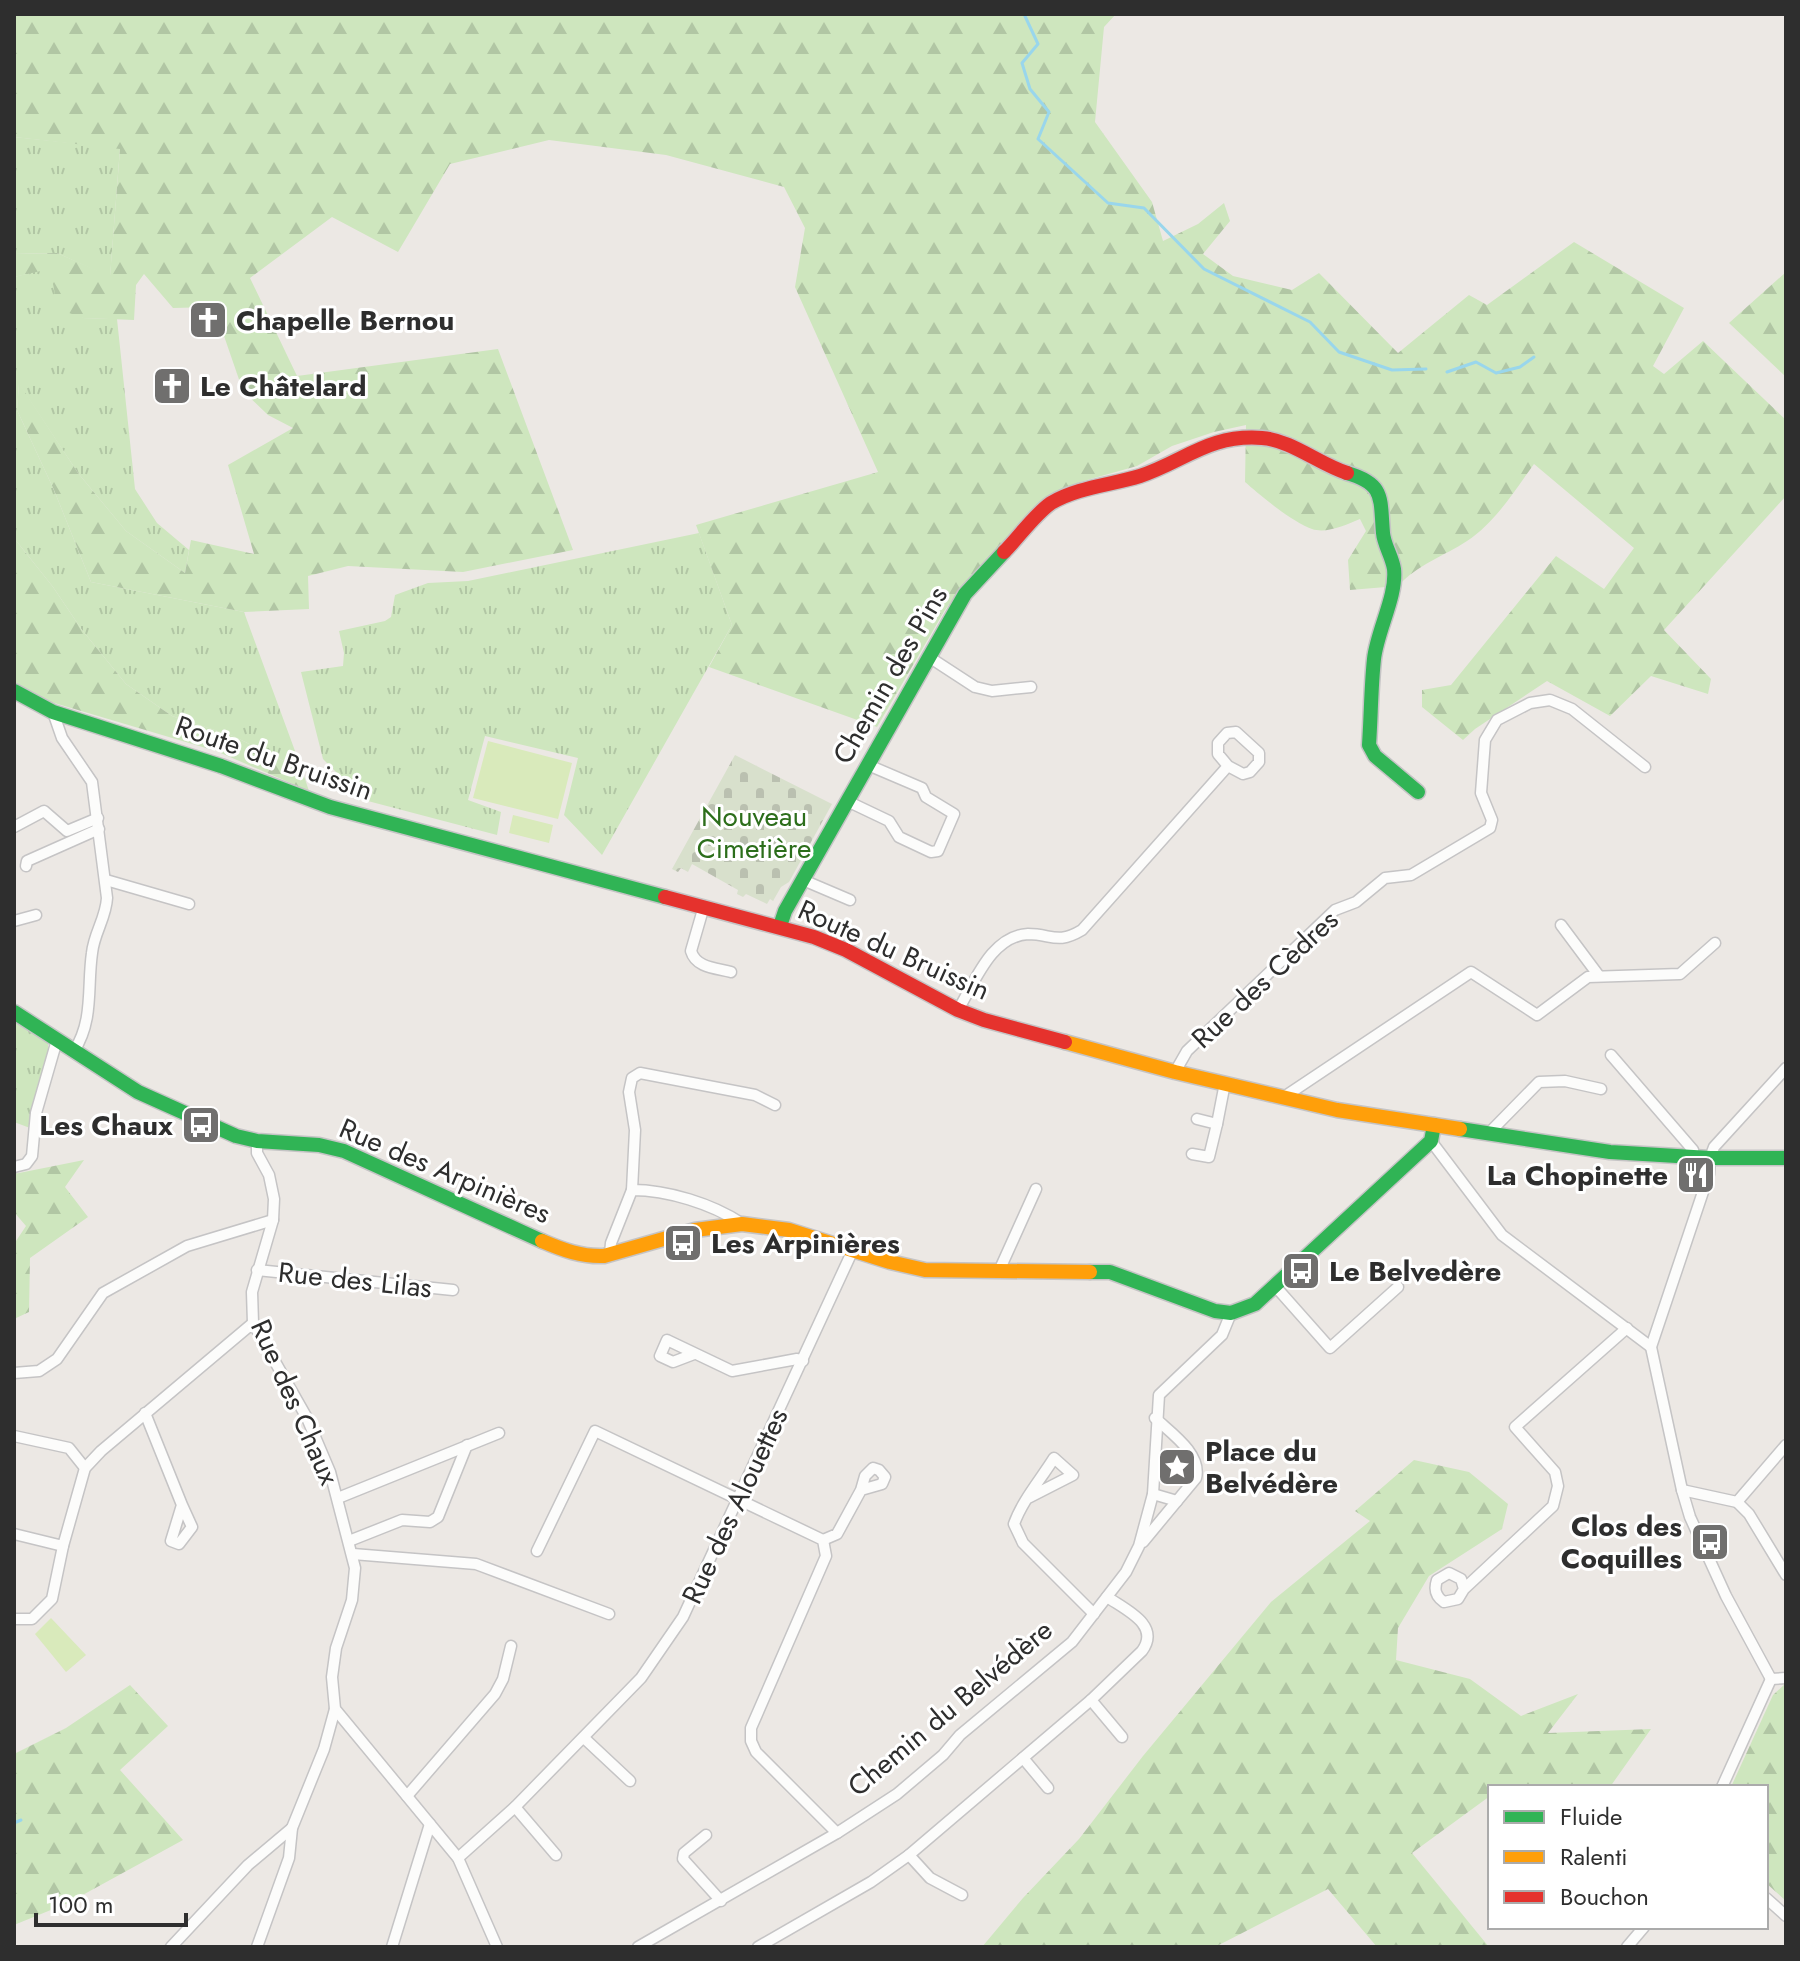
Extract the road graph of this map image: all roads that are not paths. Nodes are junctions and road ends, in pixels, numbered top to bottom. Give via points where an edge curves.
1 (929, 657) junction
2 (1031, 687) dead end
3 (14, 691) edge
4 (53, 712) junction
5 (868, 765) junction
6 (1228, 766) junction
7 (1645, 767) dead end
8 (1418, 792) dead end
9 (847, 801) junction
10 (99, 823) junction
11 (14, 827) edge
12 (26, 866) dead end
13 (106, 880) junction
14 (803, 880) junction
15 (850, 900) dead end
16 (189, 904) dead end
17 (704, 906) junction
18 (36, 915) dead end
19 (14, 921) edge
20 (1561, 925) dead end
21 (780, 926) junction
22 (1715, 943) dead end
23 (731, 972) dead end
24 (1599, 976) junction
25 (958, 1010) junction
26 (14, 1012) edge
27 (57, 1040) junction
28 (74, 1051) junction
29 (1611, 1055) dead end
30 (1786, 1068) edge
31 (1175, 1072) junction
32 (1225, 1083) junction
33 (1601, 1089) dead end
34 (1284, 1097) junction
35 (775, 1105) dead end
36 (1197, 1119) dead end
37 (1217, 1124) junction
38 (1434, 1125) junction
39 (1488, 1134) junction
40 (257, 1141) junction
41 (1431, 1141) junction
42 (1192, 1154) dead end
43 (1694, 1157) junction
44 (1710, 1158) junction
45 (1786, 1158) edge
46 (14, 1167) edge
47 (1036, 1189) dead end
48 (632, 1190) junction
49 (273, 1220) junction
50 (741, 1223) junction
51 (852, 1252) junction
52 (610, 1254) junction
53 (257, 1270) junction
54 (999, 1271) junction
55 (1275, 1286) junction
56 (1398, 1287) dead end
57 (453, 1290) dead end
58 (1231, 1313) junction
59 (253, 1323) junction
60 (1627, 1328) junction
61 (1651, 1347) junction
62 (694, 1354) dead end
63 (803, 1361) junction
64 (14, 1373) edge
65 (145, 1413) junction
66 (1155, 1418) junction
67 (499, 1433) dead end
68 (14, 1436) edge
69 (467, 1445) junction
70 (1786, 1445) edge
71 (85, 1468) junction
72 (861, 1490) dead end
73 (1682, 1490) junction
74 (1153, 1494) junction
75 (338, 1498) junction
76 (1028, 1498) dead end
77 (738, 1499) junction
78 (1177, 1501) junction
79 (1737, 1502) junction
80 (182, 1505) dead end
81 (14, 1534) edge
82 (823, 1540) junction
83 (349, 1541) junction
84 (63, 1546) junction
85 (1139, 1546) junction
86 (537, 1551) dead end
87 (353, 1554) junction
88 (1786, 1575) edge
89 (1464, 1589) dead end
90 (1107, 1597) junction
91 (609, 1614) dead end
92 (1094, 1614) junction
93 (14, 1619) edge
94 (511, 1646) dead end
95 (1786, 1678) edge
96 (1771, 1679) junction
97 (1091, 1700) junction
98 (335, 1709) junction
99 (1122, 1737) dead end
100 (584, 1738) junction
101 (1023, 1758) junction
102 (630, 1781) dead end
103 (1723, 1785) edge
104 (1048, 1788) dead end
105 (407, 1796) junction
106 (515, 1807) junction
107 (430, 1824) junction
108 (292, 1828) junction
109 (837, 1833) junction
110 (706, 1835) dead end
111 (556, 1855) dead end
112 (909, 1855) junction
113 (458, 1858) junction
114 (962, 1895) dead end
115 (1768, 1900) edge
116 (721, 1901) junction
117 (1786, 1916) edge
118 (1642, 1929) edge
119 (171, 1947) edge
120 (257, 1947) edge
121 (392, 1947) edge
122 (497, 1947) edge
123 (638, 1947) edge
124 (758, 1947) edge
125 (1627, 1947) edge

1 - 2 street via 975,687
1 - 5 street, Chemin des Pins
1 - 8 street, Chemin des Pins via 965,594 1050,504 1142,475 1222,440 1281,443 1368,479 1378,489 1383,536 1394,570 1374,656 1369,745
3 - 4 street, Route du Bruissin
4 - 10 street via 62,738 92,782
4 - 17 street, Route du Bruissin via 330,807
5 - 9 street, Chemin des Pins
5 - 9 street via 922,788 926,797 954,814 938,851 899,837 889,821
6 - 6 street via 1218,754 1218,743 1236,732 1259,753 1259,762 1243,774
6 - 25 street via 1082,930 1055,940 1029,934 1009,938 997,946
7 - 31 street, Rue des Cèdres via 1572,709 1550,700 1530,703 1497,720 1485,740 1481,793 1490,828 1411,875 1385,878 1356,902 1335,910 1187,1051
9 - 14 street, Chemin des Pins
10 - 11 street via 67,831 44,811
10 - 12 street
10 - 13 street
13 - 16 street
13 - 28 street via 106,912 92,950 88,1023
14 - 15 street
14 - 21 street, Chemin des Pins
17 - 21 street, Route du Bruissin
17 - 23 street via 693,957
18 - 19 street
20 - 24 street
21 - 25 street, Route du Bruissin via 846,950
22 - 24 street via 1680,974
24 - 34 street via 1588,977 1537,1015 1471,972
25 - 31 street, Route du Bruissin
26 - 27 street, Rue des Arpinières
27 - 28 street, Rue des Arpinières
27 - 46 street via 36,1113 32,1156
28 - 40 street, Rue des Arpinières via 138,1092
29 - 43 street
30 - 44 street via 1714,1147
31 - 32 street, Route du Bruissin
32 - 34 street, Route du Bruissin
32 - 37 street
33 - 39 street via 1539,1082
34 - 38 street, Route du Bruissin
35 - 48 street via 755,1095 640,1073 632,1078 629,1092 635,1130
36 - 37 street
37 - 42 street via 1209,1157
38 - 39 street, Route du Bruissin
38 - 41 street
39 - 43 street, Route du Bruissin via 1610,1152
40 - 49 street, Rue des Chaux via 274,1199
40 - 52 street, Rue des Arpinières via 344,1151 562,1250 589,1257
41 - 55 street, Chemin du Belvédère
41 - 60 street via 1502,1235
43 - 44 street, Route du Bruissin
44 - 45 street, Route du Bruissin
44 - 61 street
47 - 54 street
48 - 50 street, Rue des Arpinières via 651,1190 725,1212
48 - 52 street
49 - 53 street, Rue des Chaux
49 - 64 street via 187,1246 103,1293 57,1359 39,1371
50 - 51 street, Rue des Arpinières via 789,1230
50 - 52 street, Rue des Arpinières
51 - 54 street, Rue des Arpinières via 925,1270
51 - 63 street, Rue des Alouettes
53 - 57 street, Rue des Lilas
53 - 59 street, Rue des Chaux
54 - 58 street, Rue des Arpinières via 1110,1272
55 - 56 street via 1330,1348
55 - 58 street, Chemin du Belvédère via 1255,1304
58 - 66 street, Chemin du Belvédère via 1222,1335 1159,1395
59 - 65 street
59 - 75 street, Rue des Chaux via 307,1418
60 - 61 street
60 - 89 street via 1515,1427 1555,1472 1553,1506
61 - 73 street
62 - 63 street via 732,1371
63 - 77 street, Rue des Alouettes
65 - 71 street
65 - 80 street
66 - 74 street, Chemin du Belvédère
66 - 78 street, Chemin du Belvédère via 1197,1463 1196,1478
67 - 69 street
68 - 71 street via 69,1448
69 - 75 street
69 - 83 street via 438,1517 430,1522 402,1520
70 - 79 street
71 - 84 street
72 - 82 street via 837,1534
73 - 79 street
73 - 96 street via 1710,1562
74 - 78 street
74 - 85 street, Chemin du Belvédère
75 - 83 street, Rue des Chaux
76 - 92 street via 1016,1517 1016,1531
77 - 82 street
77 - 86 street via 595,1431
77 - 100 street, Rue des Alouettes via 683,1617 641,1678
78 - 85 street, Chemin du Belvédère
79 - 88 street
81 - 84 street
82 - 109 street via 826,1556 751,1728 751,1741
83 - 87 street, Rue des Chaux
84 - 93 street via 52,1599 32,1619
85 - 90 street, Chemin du Belvédère
87 - 91 street via 476,1564
87 - 98 street, Rue des Chaux via 352,1600 332,1677
90 - 92 street, Chemin du Belvédère
90 - 97 street via 1144,1623 1148,1643
92 - 109 street, Chemin du Belvédère via 1072,1642 943,1755 897,1794
94 - 105 street via 495,1694
95 - 96 street
96 - 103 street
97 - 99 street
97 - 101 street
98 - 105 street
98 - 108 street, Rue des Chaux
100 - 102 street
100 - 106 street, Rue des Alouettes
101 - 104 street
101 - 112 street
105 - 107 street
106 - 111 street
106 - 113 street, Rue des Alouettes
107 - 113 street
107 - 121 street
108 - 119 street via 248,1865
108 - 120 street via 289,1858
109 - 116 street, Chemin du Belvédère
110 - 116 street via 683,1859
112 - 114 street via 930,1878
112 - 124 street
113 - 122 street
115 - 117 street
116 - 123 street, Chemin du Belvédère
118 - 125 street

